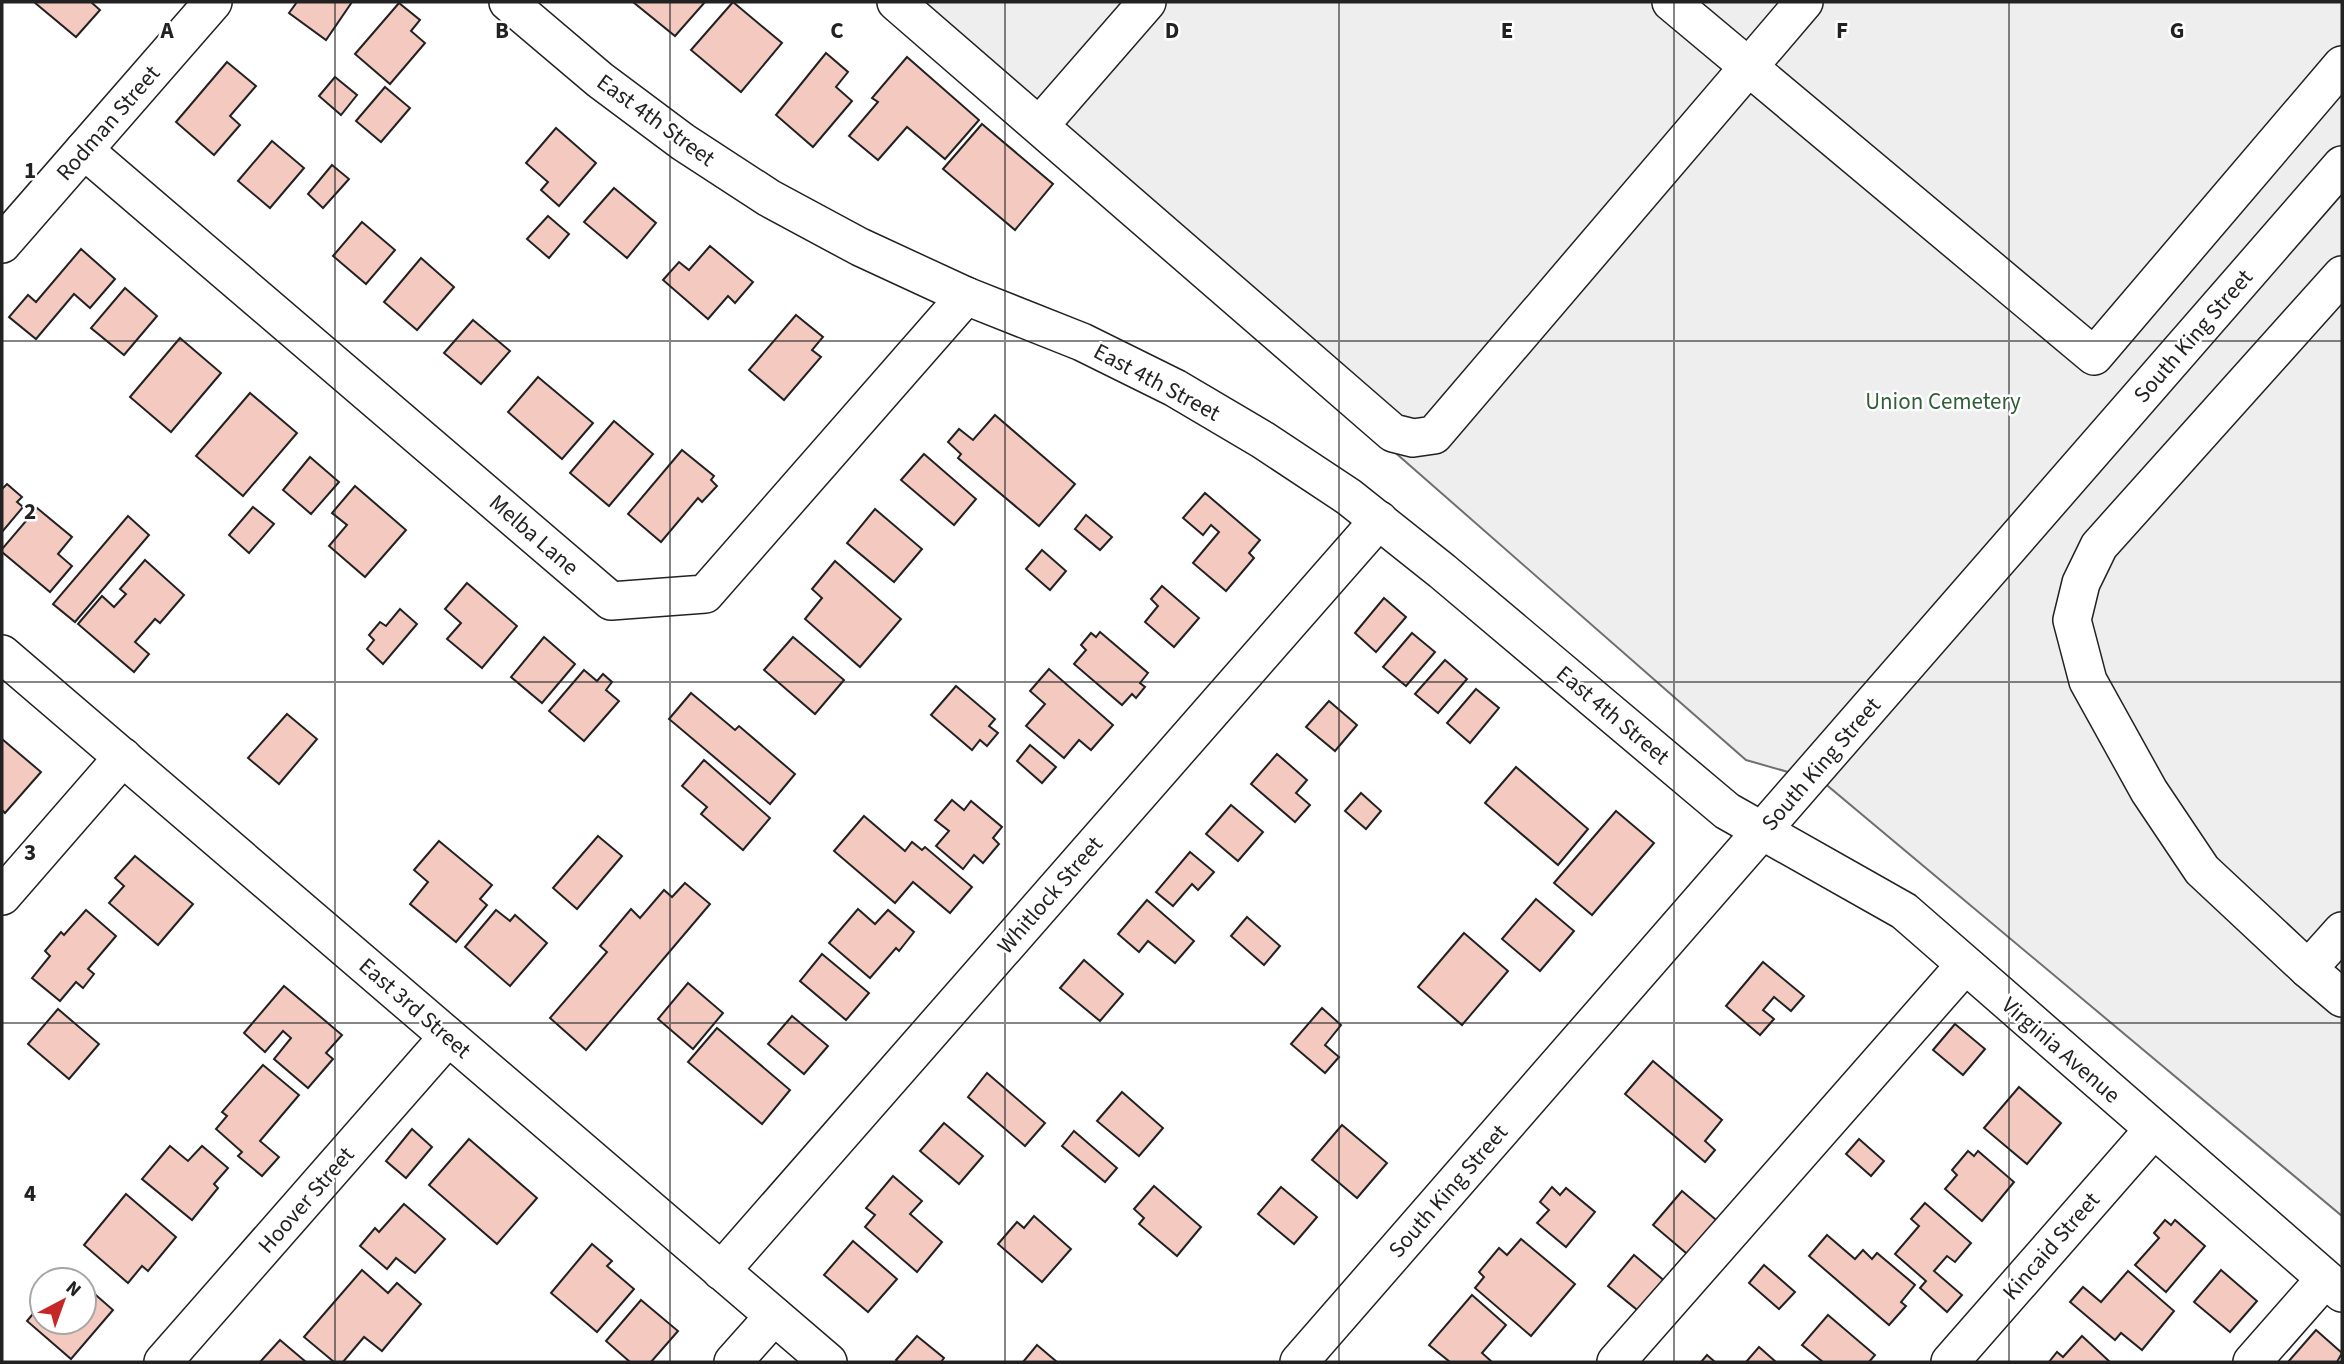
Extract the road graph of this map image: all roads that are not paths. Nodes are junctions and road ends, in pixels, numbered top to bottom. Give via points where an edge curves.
1 (214, 2) edge
2 (508, 2) edge
3 (896, 2) edge
4 (1147, 2) edge
5 (1671, 2) edge
6 (1804, 2) edge
7 (2342, 65) edge
8 (1747, 67) junction
9 (1040, 125) junction
10 (84, 150) junction
11 (2342, 165) edge
12 (2, 244) edge
13 (966, 296) junction
14 (2335, 299) edge
15 (1380, 520) junction
16 (2, 654) edge
17 (123, 757) junction
18 (1763, 830) junction
19 (2, 896) edge
20 (2342, 931) edge
21 (1965, 965) junction
22 (2308, 969) junction
23 (2342, 998) edge
24 (448, 1037) junction
25 (2153, 1130) junction
26 (721, 1271) junction
27 (2334, 1286) edge
28 (774, 1316) junction
29 (163, 1362) edge
30 (733, 1362) edge
31 (828, 1362) edge
32 (1299, 1362) edge
33 (1616, 1362) edge
34 (1950, 1362) edge
35 (2252, 1362) edge

1 - 10 street, Rodman Street
2 - 13 street, East 4th Street via 600,80 769,198
3 - 9 street
4 - 9 street
5 - 8 street
6 - 8 street
7 - 8 street via 2094,356
8 - 9 street via 1434,435 1413,438 1393,433
10 - 12 street, Rodman Street
10 - 13 street, Melba Lane via 611,601 705,594
11 - 18 street, South King Street
13 - 15 street, East 4th Street via 1082,342 1175,388 1264,440
14 - 22 street via 2099,546 2081,583 2072,620 2088,681 2149,791 2194,859
15 - 18 street, East 4th Street via 1727,811
15 - 26 street, Whitlock Street
16 - 17 street, East 3rd Street
17 - 19 street
17 - 24 street, East 3rd Street
18 - 21 street, Virginia Avenue via 1904,911
18 - 32 street, South King Street
20 - 22 street
21 - 25 street, Virginia Avenue
21 - 33 street
22 - 23 street
24 - 26 street, East 3rd Street
24 - 29 street, Hoover Street
25 - 27 street, Virginia Avenue
25 - 34 street, Kincaid Street
26 - 28 street, East 3rd Street
27 - 35 street
28 - 30 street
28 - 31 street, East 3rd Street

